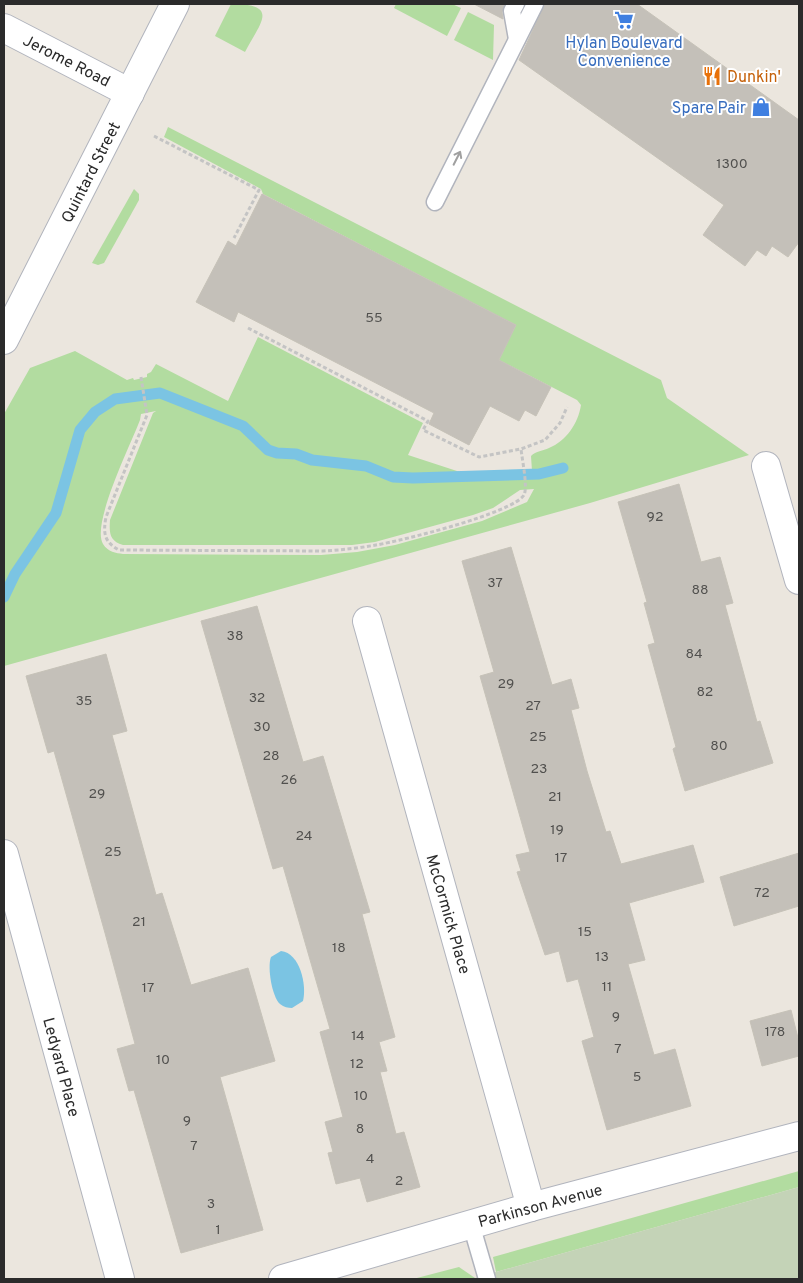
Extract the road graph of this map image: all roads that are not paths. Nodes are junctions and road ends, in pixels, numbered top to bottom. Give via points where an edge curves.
1 (175, 4) edge
2 (516, 4) edge
3 (535, 4) edge
4 (4, 28) edge
5 (517, 39) junction
6 (130, 93) junction
7 (435, 202) dead end
8 (4, 340) edge
9 (766, 466) dead end
10 (799, 580) edge
11 (367, 621) dead end
12 (4, 854) edge
13 (799, 1136) edge
14 (531, 1207) junction
15 (471, 1224) junction
16 (120, 1279) edge
17 (283, 1279) edge
18 (487, 1279) edge

1 - 6 street, Quintard Street
2 - 5 lane via 512,11
3 - 5 lane
4 - 6 street, Jerome Road
7 -> 5 lane
6 - 8 street, Quintard Street
9 - 10 street
11 - 14 street, McCormick Place
12 - 16 street, Ledyard Place
13 - 14 street, Parkinson Avenue
14 - 15 street, Parkinson Avenue
15 - 17 street, Parkinson Avenue
15 - 18 lane

